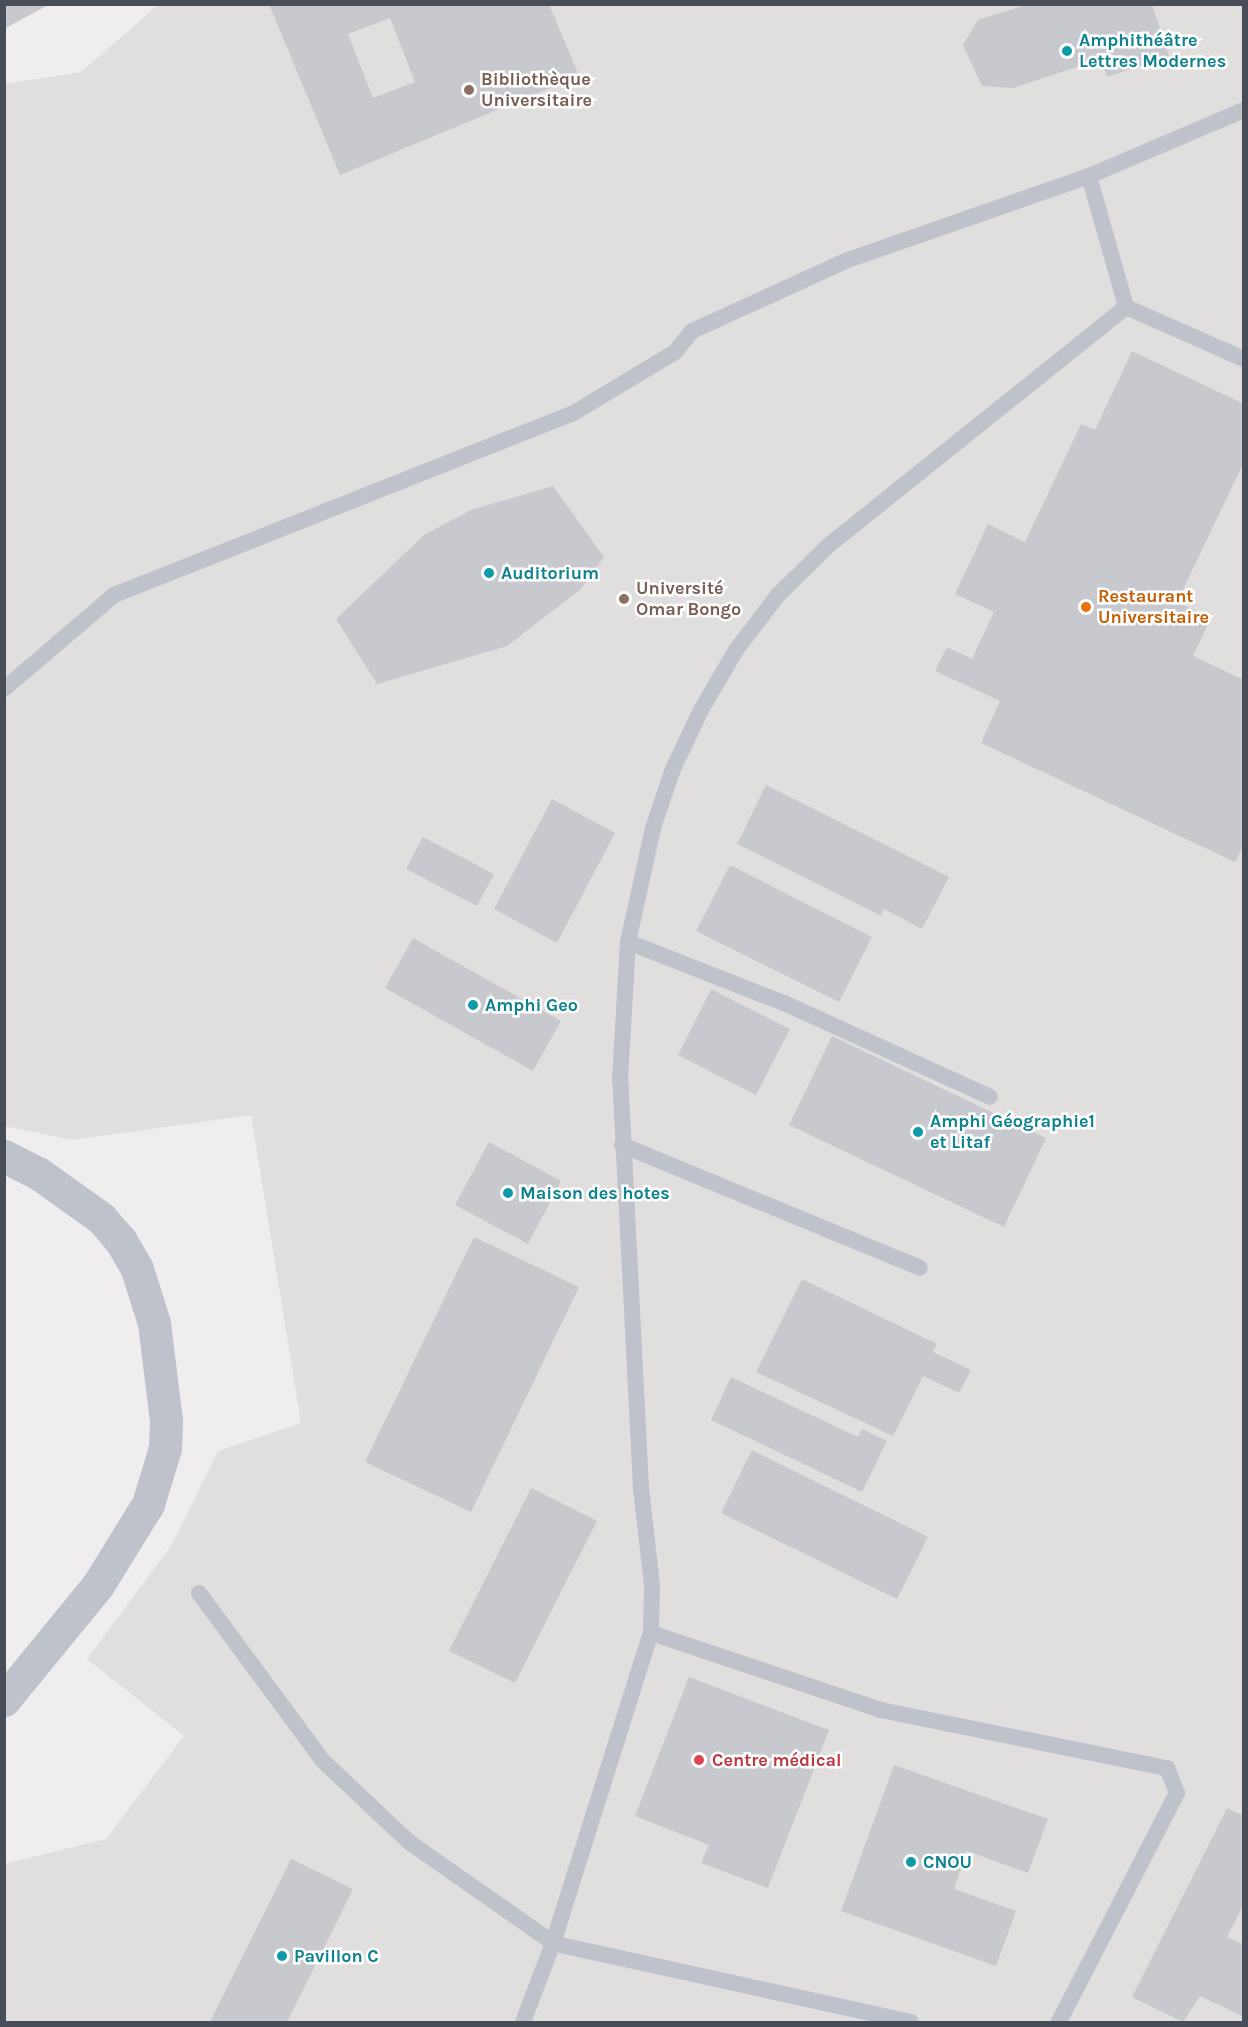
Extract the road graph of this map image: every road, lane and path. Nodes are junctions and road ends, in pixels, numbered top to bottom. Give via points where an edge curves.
1 (1244, 110) edge
2 (1089, 176) junction
3 (1126, 307) junction
4 (1244, 359) edge
5 (4, 689) edge
6 (628, 942) junction
7 (990, 1097) dead end
8 (622, 1145) junction
9 (4, 1156) edge
10 (920, 1268) dead end
11 (199, 1593) dead end
12 (651, 1633) junction
13 (4, 1700) edge
14 (552, 1943) junction
15 (847, 2015) edge
16 (523, 2022) edge
17 (911, 2022) edge
18 (1059, 2022) edge

1 - 2 lane
2 - 3 lane
2 - 5 lane via 848,260 692,331 675,352 572,414 114,595
3 - 4 lane
3 - 6 lane via 829,545 778,595 736,650 673,769 653,828
6 - 7 lane via 784,1003
6 - 8 lane via 620,1069
8 - 10 lane
8 - 12 lane via 641,1488 652,1585
9 - 13 street via 68,1194 101,1218 121,1241 137,1269 154,1323 166,1420 165,1448 148,1504 98,1585
11 - 14 lane via 322,1760 409,1842
12 - 14 lane
12 - 18 lane via 881,1710 1167,1767 1177,1793
14 - 15 lane
14 - 16 lane
15 - 17 lane

